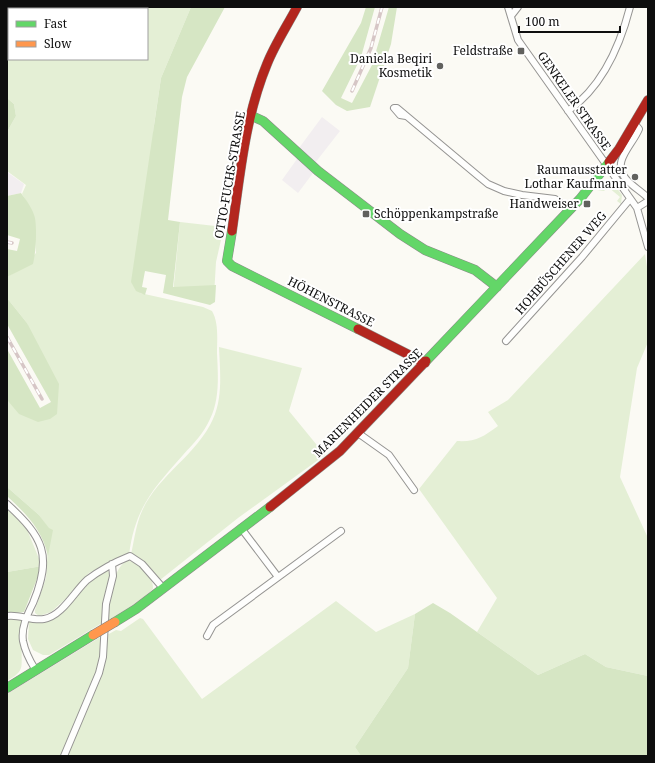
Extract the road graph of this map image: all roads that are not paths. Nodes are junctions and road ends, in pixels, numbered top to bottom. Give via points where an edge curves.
1 (297, 7) edge
2 (508, 7) edge
3 (518, 7) edge
4 (630, 7) edge
5 (511, 16) junction
6 (648, 100) edge
7 (568, 111) junction
8 (252, 116) junction
9 (406, 116) dead end
10 (634, 123) junction
11 (607, 166) junction
12 (630, 199) junction
13 (648, 199) edge
14 (636, 208) junction
15 (570, 210) junction
16 (648, 247) edge
17 (227, 261) joint
18 (497, 287) junction
19 (506, 341) dead end
20 (425, 363) junction
21 (358, 433) junction
22 (414, 490) dead end
23 (7, 504) edge
24 (241, 528) junction
25 (341, 531) dead end
26 (112, 564) junction
27 (278, 577) junction
28 (163, 588) junction
29 (7, 616) edge
30 (26, 618) junction
31 (207, 636) dead end
32 (35, 669) junction
33 (7, 688) edge
34 (64, 756) edge

1 - 8 main road, OTTO-FUCHS-STRASSE via 267,64
2 - 5 street, GENKELER STRASSE
3 - 5 street
4 - 7 street via 619,41 604,72 581,102
5 - 7 street, GENKELER STRASSE via 518,40
6 - 10 main road, MARIENHEIDER STRASSE
7 - 11 street, GENKELER STRASSE
8 - 17 main road, OTTO-FUCHS-STRASSE via 237,190
8 - 18 main road via 263,120 318,171 400,234 425,250 474,270
9 - 15 street via 488,184 513,194 555,199
10 - 11 main road, MARIENHEIDER STRASSE
10 - 13 street via 639,129 622,159 620,168 626,180
11 - 12 street, GENKELER STRASSE
11 - 15 main road, MARIENHEIDER STRASSE
12 - 14 street, GENKELER STRASSE
12 - 19 street, HOHBÜSCHENER WEG
13 - 14 street
14 - 16 street, GENKELER STRASSE
15 - 18 main road, MARIENHEIDER STRASSE
17 - 20 main road, HÖHENSTRASSE via 232,266
18 - 20 main road, MARIENHEIDER STRASSE
20 - 21 main road, MARIENHEIDER STRASSE
21 - 22 street via 389,455
21 - 24 main road, MARIENHEIDER STRASSE via 329,462
23 - 30 street via 33,530 42,551 42,578
24 - 27 street
24 - 28 main road, MARIENHEIDER STRASSE
25 - 27 street
26 - 28 street via 130,556 142,564
26 - 30 street via 86,581 64,606 50,617
26 - 34 street via 113,576 106,604 103,657 99,673
27 - 31 street via 214,625
28 - 32 main road, MARIENHEIDER STRASSE, bridge via 115,622
29 - 30 street
30 - 32 street via 23,641
32 - 33 main road, MARIENHEIDER STRASSE

